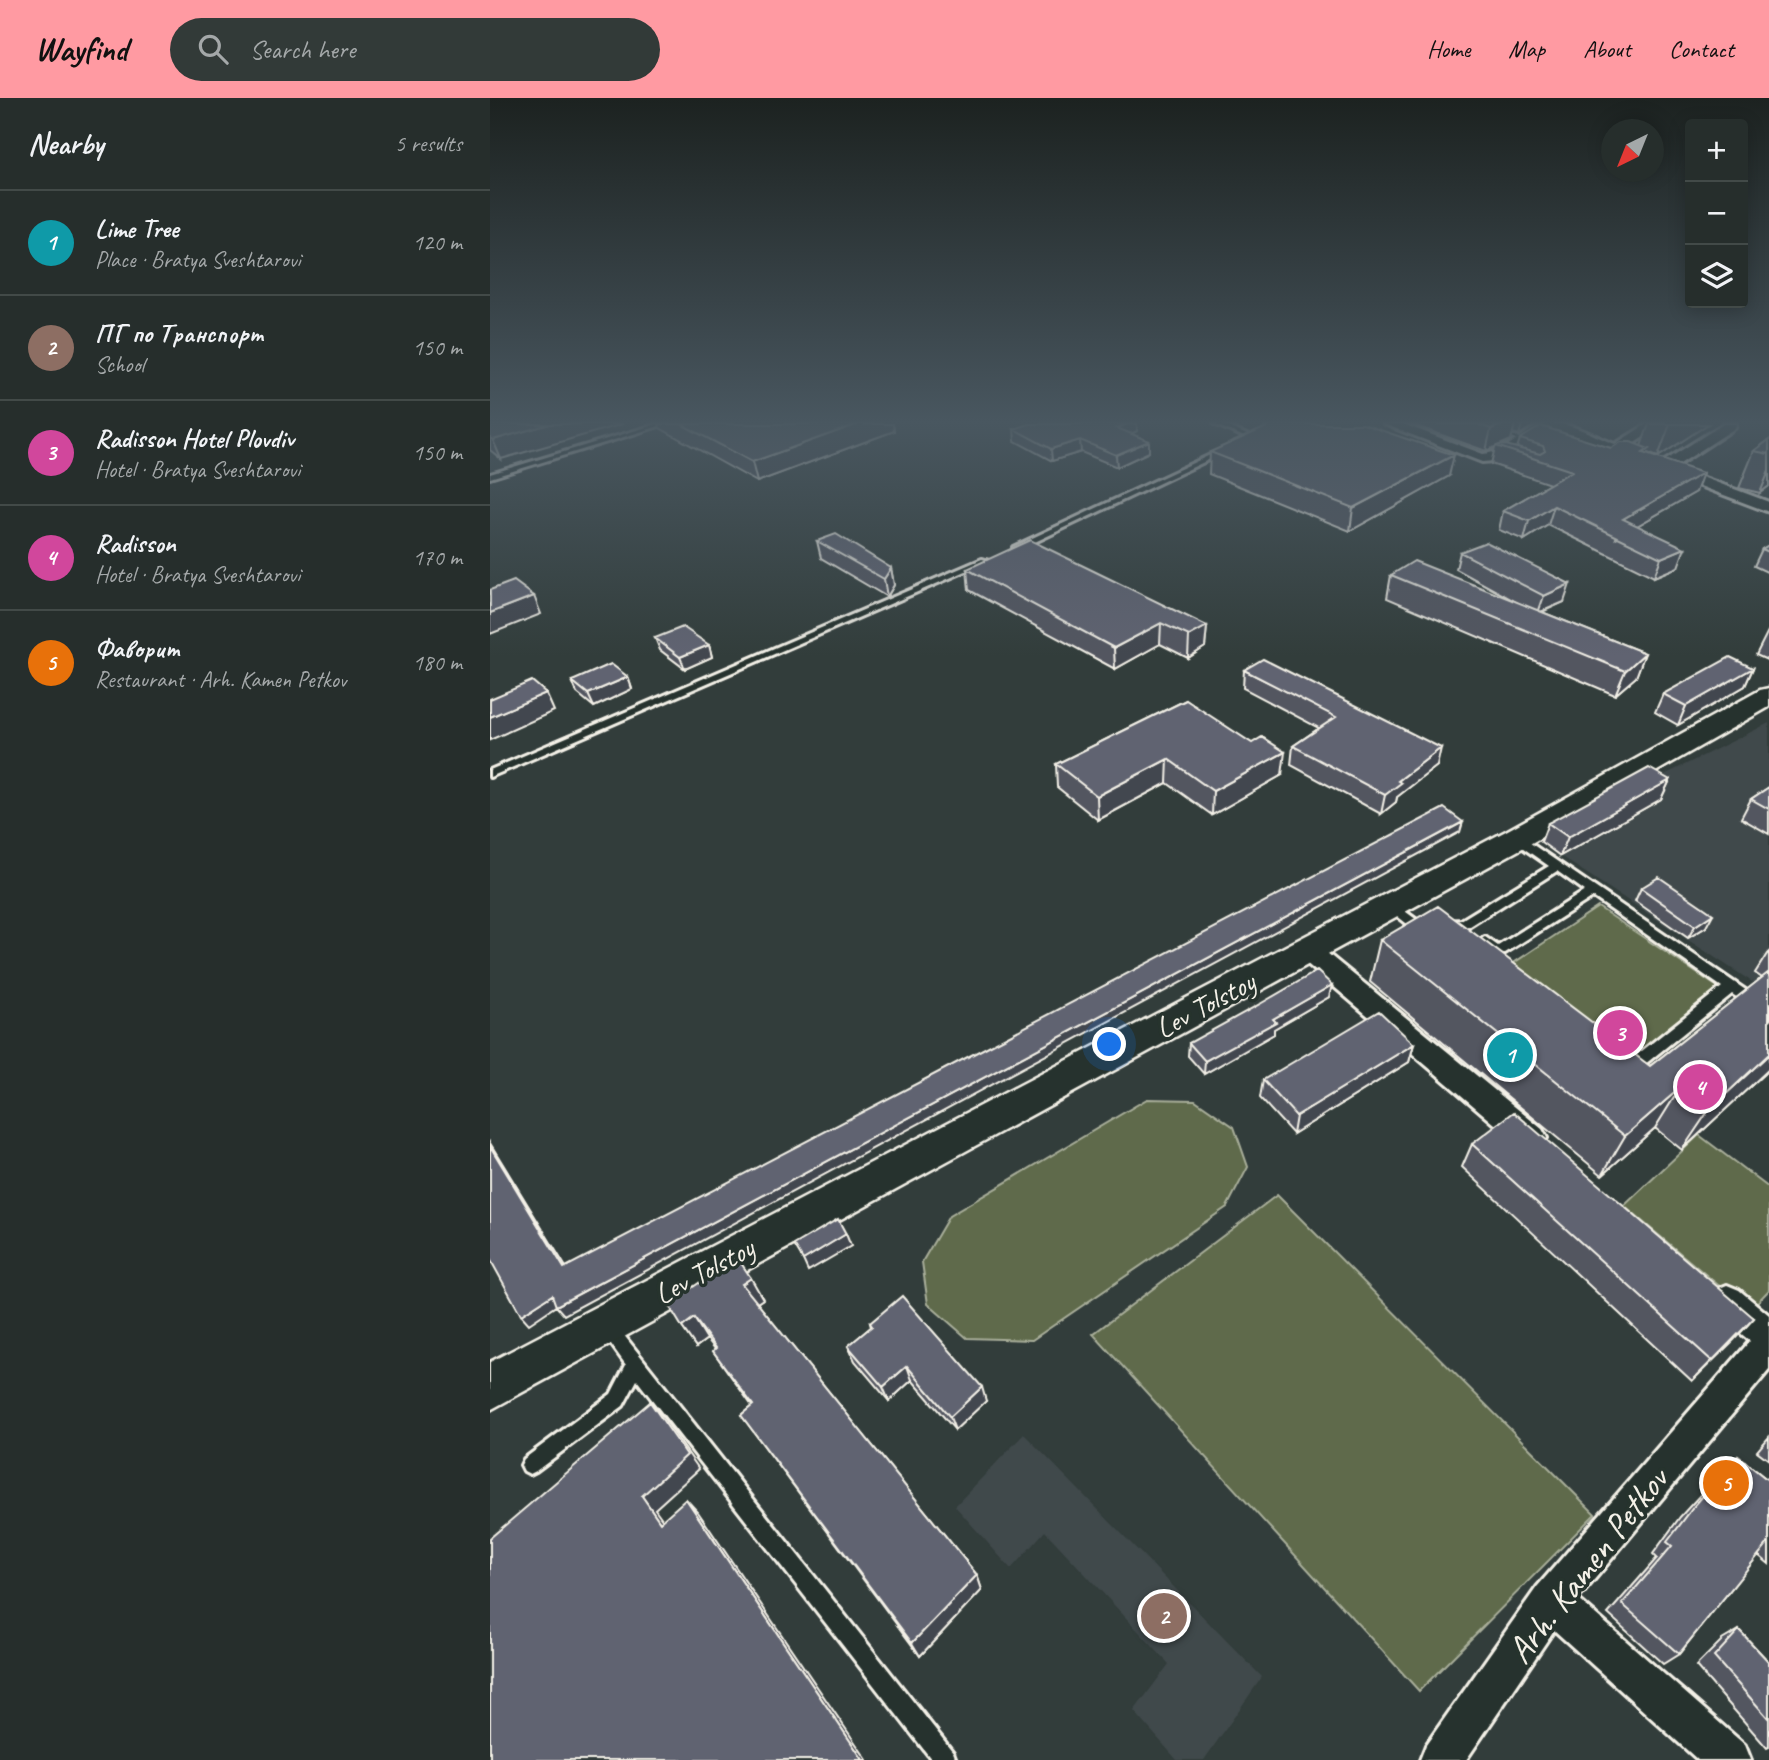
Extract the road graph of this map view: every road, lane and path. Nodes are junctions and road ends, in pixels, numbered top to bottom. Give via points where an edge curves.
1 (1114, 502) edge
2 (1012, 549) edge
3 (1000, 555) edge
4 (1769, 696) edge
5 (490, 774) edge
6 (1517, 838) junction
7 (1557, 866) junction
8 (1593, 891) junction
9 (1391, 905) junction
10 (1463, 925) junction
11 (1307, 950) junction
12 (1731, 987) junction
13 (1769, 1013) edge
14 (1612, 1062) edge
15 (1556, 1158) edge
16 (1705, 1283) edge
17 (605, 1324) junction
18 (1769, 1336) edge
19 (1769, 1344) edge
20 (636, 1364) junction
21 (490, 1387) edge
22 (530, 1465) dead end
23 (1551, 1601) junction
24 (945, 1760) edge
25 (1441, 1760) edge
26 (1730, 1760) edge

1 - 2 lane
3 - 5 lane
4 - 6 street, Lev Tolstoy
6 - 7 lane
6 - 9 street, Lev Tolstoy
7 - 8 lane
7 - 10 lane
8 - 10 lane via 1499,952
8 - 12 lane
9 - 10 lane via 1428,934 1433,922
9 - 11 street, Lev Tolstoy
11 - 15 street
11 - 17 street, Lev Tolstoy
12 - 13 lane
12 - 14 lane via 1634,1065
16 - 18 street
17 - 20 lane
17 - 21 street, Lev Tolstoy
19 - 23 street, Arh. Kamen Petkov
20 - 22 lane via 617,1400
20 - 24 lane
23 - 25 street, Arh. Kamen Petkov
23 - 26 street

